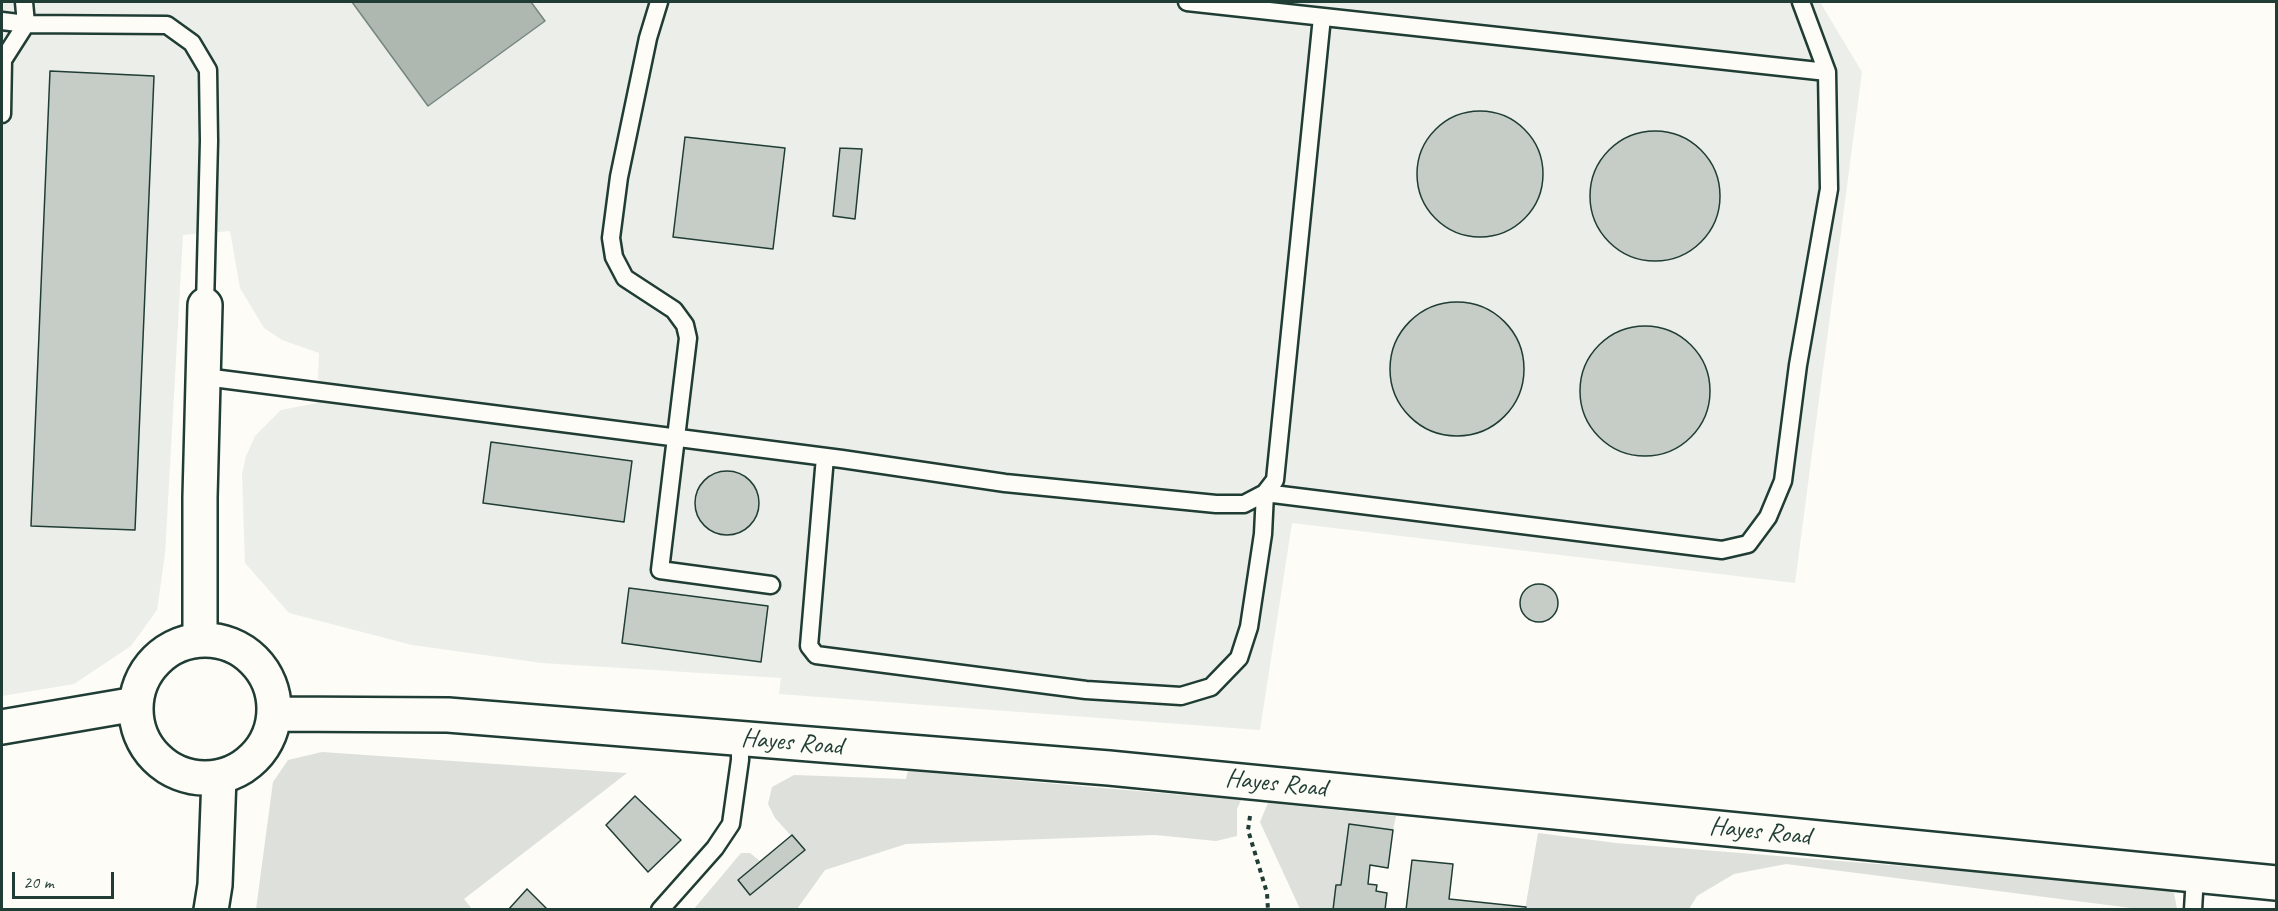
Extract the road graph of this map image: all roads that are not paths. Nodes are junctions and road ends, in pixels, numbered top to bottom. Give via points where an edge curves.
1 (24, 2) edge
2 (659, 2) edge
3 (1186, 2) edge
4 (1801, 2) edge
5 (1322, 17) junction
6 (2, 21) edge
7 (26, 24) junction
8 (1827, 72) junction
9 (2, 114) edge
10 (205, 305) joint
11 (205, 377) junction
12 (677, 439) junction
13 (825, 457) junction
14 (1265, 493) junction
15 (771, 585) dead end
16 (200, 639) junction
17 (136, 705) junction
18 (274, 714) junction
19 (2, 727) edge
20 (740, 739) junction
21 (219, 777) junction
22 (2195, 875) junction
23 (2277, 883) edge
24 (211, 909) edge
25 (660, 909) edge
26 (2193, 909) edge

1 - 7 lane
2 - 12 lane via 619,177 611,238 614,257 625,278 674,310 685,325 688,355
3 - 5 lane
4 - 8 lane
5 - 8 lane
5 - 14 lane via 1280,446 1275,480
6 - 7 lane
7 - 9 lane via 3,60
7 - 10 lane via 167,25 192,44 208,70
8 - 14 lane via 1829,189 1798,365 1783,480 1768,517 1748,544 1722,550
10 - 11 street
11 - 12 lane
11 - 16 street
12 - 13 lane
12 - 15 lane via 660,570
13 - 14 lane via 1005,483 1216,504 1244,504
13 - 14 lane via 809,646 816,655 1086,690 1181,696 1211,687 1239,658 1249,627
16 - 17 street via 170,649 151,664
16 - 18 street via 225,642 257,663 270,683
17 - 19 street
17 - 21 street via 139,731 151,753 169,768 195,777
18 - 20 street, Hayes Road via 448,715
18 - 21 street via 269,737 253,760
20 - 22 street, Hayes Road via 1254,782
20 - 25 lane via 731,824 715,848
21 - 24 street
22 - 23 street, Hayes Road
22 - 26 lane

